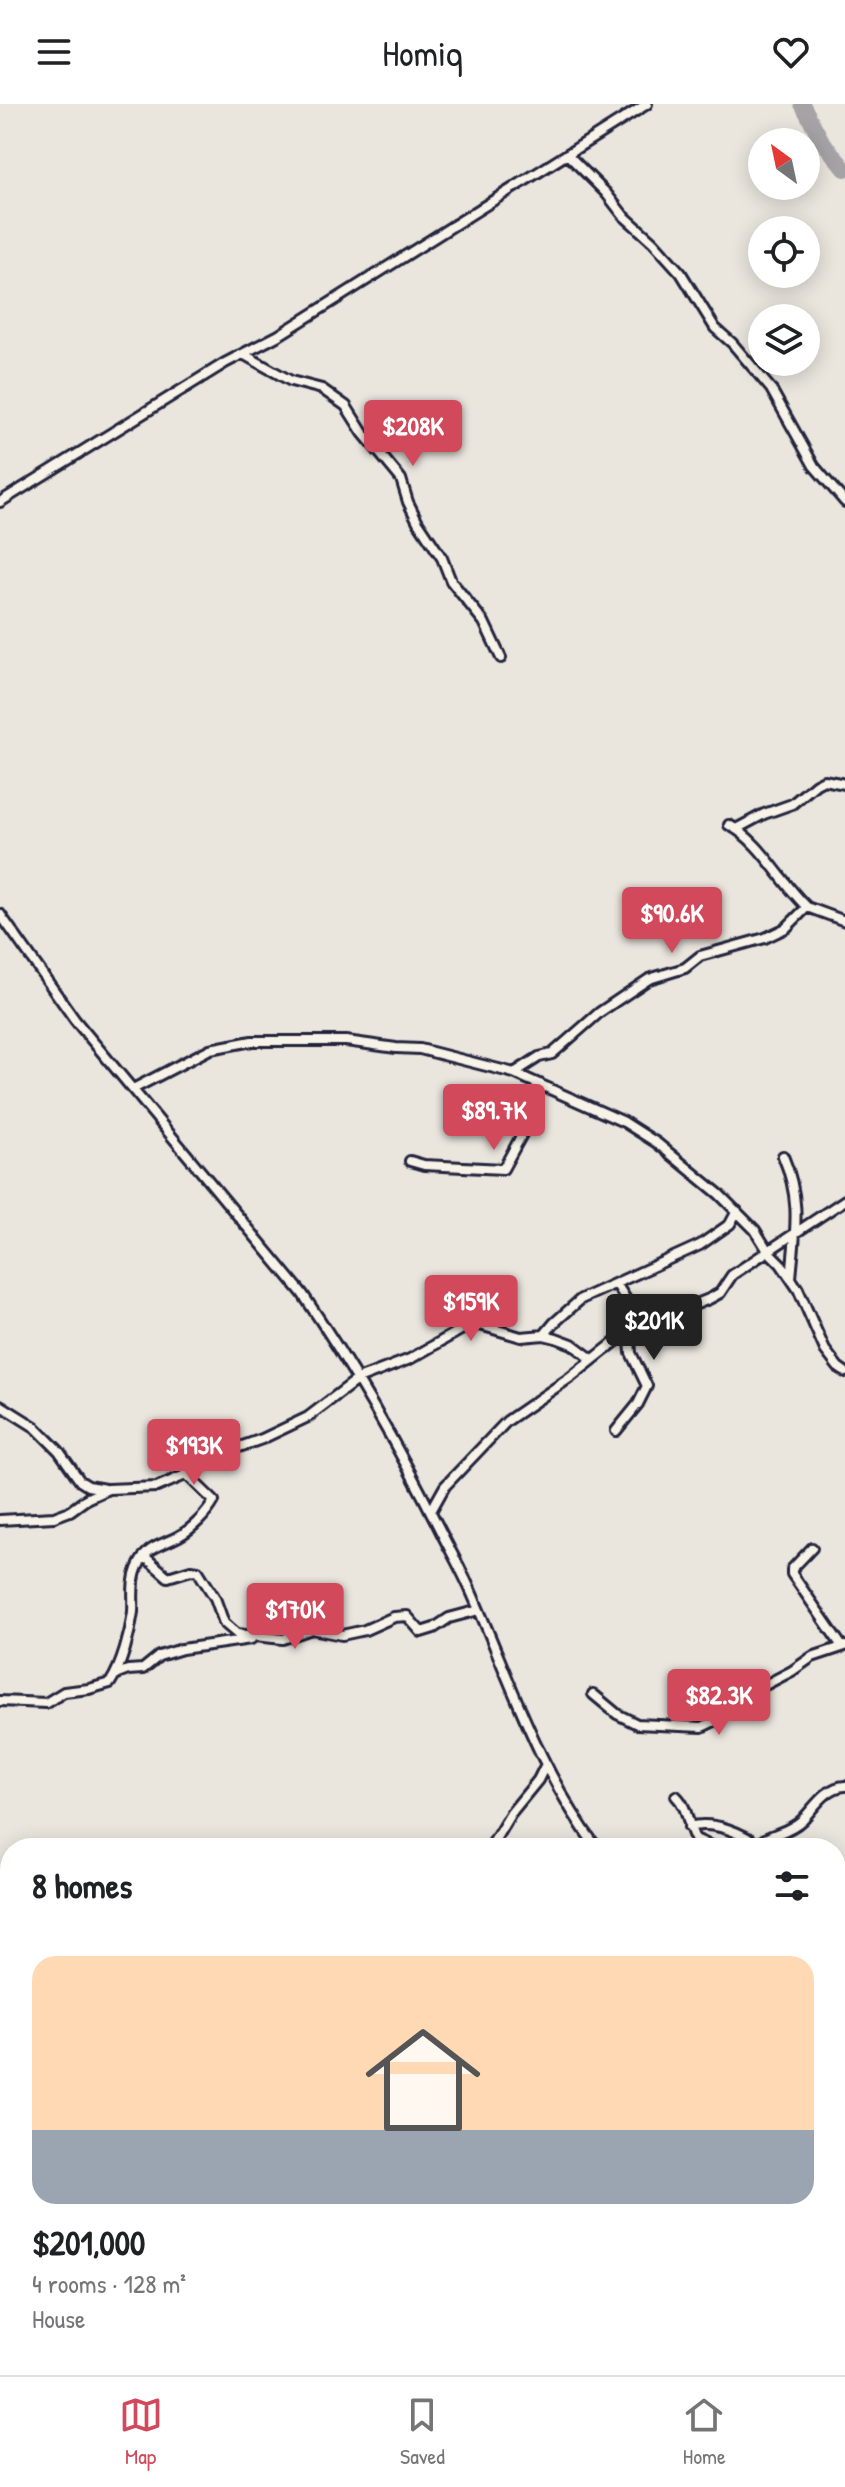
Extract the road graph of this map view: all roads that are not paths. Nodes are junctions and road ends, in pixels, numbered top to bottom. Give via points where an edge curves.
1 (647, 104) edge
2 (567, 154) junction
3 (243, 354) junction
4 (0, 502) edge
5 (845, 502) edge
6 (501, 658) dead end
7 (845, 784) edge
8 (807, 907) junction
9 (0, 914) edge
10 (845, 921) edge
11 (514, 1073) junction
12 (540, 1084) junction
13 (133, 1089) junction
14 (783, 1156) dead end
15 (410, 1161) dead end
16 (845, 1200) edge
17 (737, 1211) junction
18 (796, 1231) junction
19 (768, 1251) junction
20 (791, 1278) junction
21 (617, 1285) junction
22 (629, 1333) junction
23 (544, 1335) junction
24 (592, 1359) junction
25 (845, 1372) edge
26 (358, 1379) junction
27 (0, 1405) edge
28 (616, 1431) dead end
29 (185, 1473) junction
30 (108, 1489) junction
31 (431, 1511) junction
32 (0, 1520) edge
33 (812, 1548) dead end
34 (144, 1556) junction
35 (479, 1610) junction
36 (258, 1638) junction
37 (843, 1646) edge
38 (115, 1675) junction
39 (593, 1694) dead end
40 (0, 1701) edge
41 (546, 1764) junction
42 (845, 1786) edge
43 (676, 1796) dead end
44 (689, 1827) junction
45 (496, 1838) edge
46 (590, 1838) edge
47 (694, 1838) edge
48 (744, 1838) edge
49 (767, 1838) edge

1 - 2 street
2 - 3 street
2 - 5 street via 681,273 715,328 771,389 814,466
3 - 4 street
3 - 6 street via 291,381 322,389 346,406 401,479 418,522 451,581 484,622
7 - 8 street via 824,780 792,804 732,827 747,837
8 - 10 street
8 - 11 street via 786,928 649,979 552,1054
9 - 13 street via 75,1020
11 - 12 street
11 - 13 street via 420,1049 346,1041 252,1041 210,1049
12 - 15 street via 526,1127 503,1169
12 - 17 street via 643,1134
13 - 26 street via 302,1293
14 - 18 street via 796,1192
16 - 18 street
17 - 19 street
17 - 21 street via 730,1224 700,1245
18 - 19 street
18 - 20 street
19 - 20 street
19 - 22 street via 732,1275 720,1293 643,1320
20 - 25 street via 825,1350
21 - 22 street via 627,1301
21 - 23 street via 581,1299
22 - 24 street
22 - 28 street via 631,1353 647,1386
23 - 24 street via 572,1344
23 - 26 street via 521,1337 476,1325
24 - 31 street via 507,1421 445,1486
26 - 29 street via 308,1417
26 - 31 street
27 - 30 street via 35,1427 80,1481
29 - 30 street via 149,1489
29 - 34 street via 213,1498 212,1505 188,1530
30 - 32 street via 54,1517
31 - 35 street
33 - 37 street via 792,1574
34 - 36 street via 168,1577 198,1571 230,1629
34 - 38 street via 133,1581 132,1616
35 - 36 street via 449,1618 426,1632 407,1616 342,1635 312,1629 283,1639
35 - 41 street
36 - 38 street via 182,1649 159,1656 143,1669
37 - 39 street via 812,1657 744,1696 702,1727 637,1724
38 - 40 street via 101,1687 64,1692 46,1703
41 - 45 street
41 - 46 street
42 - 49 street via 835,1787 794,1827
43 - 44 street via 686,1808
44 - 47 street
44 - 48 street via 730,1829

